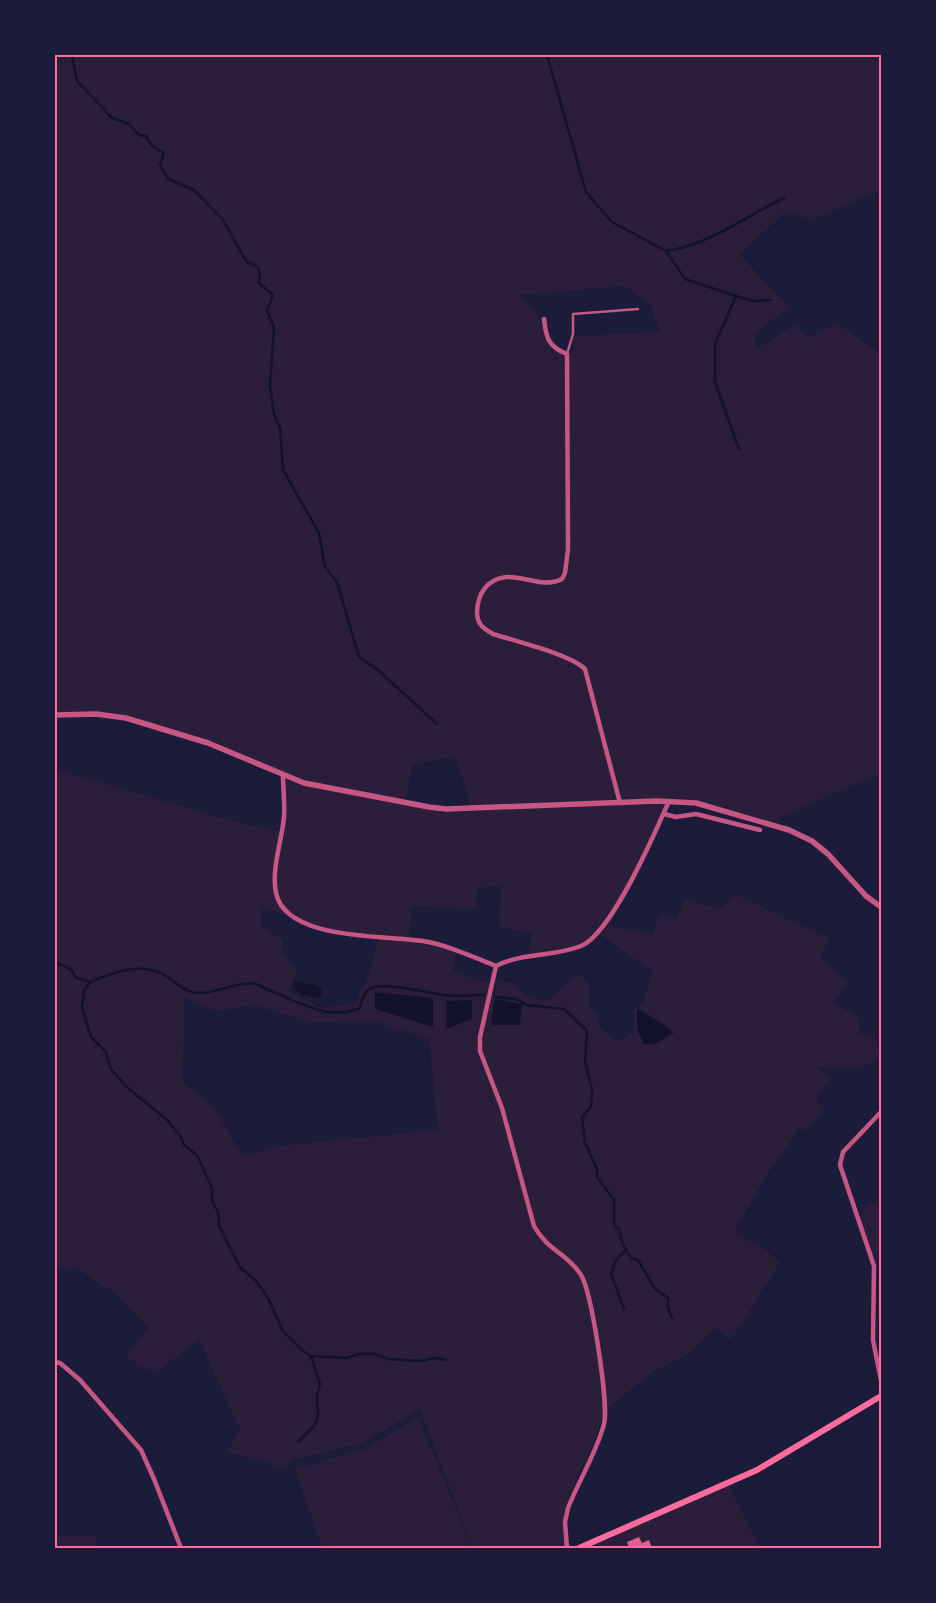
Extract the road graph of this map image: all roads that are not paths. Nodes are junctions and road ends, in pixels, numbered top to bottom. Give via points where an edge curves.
1 (638, 309) dead end
2 (544, 319) dead end
3 (566, 354) junction
4 (55, 715) edge
5 (283, 775) junction
6 (669, 801) junction
7 (620, 803) junction
8 (664, 814) junction
9 (753, 835) dead end
10 (881, 907) edge
11 (496, 966) junction
12 (881, 1112) edge
13 (55, 1362) edge
14 (881, 1380) edge
15 (881, 1396) edge
16 (181, 1548) edge
17 (567, 1548) edge
18 (579, 1548) edge

1 - 3 lane via 573,314 573,334
2 - 3 street via 546,338 555,349
3 - 7 street via 566,572 562,578 552,582 517,577 495,580 480,595 477,614 483,628 493,634 566,658 584,669
4 - 5 street via 96,714 126,718 208,743
5 - 7 street via 319,788 446,809
5 - 11 street via 284,815 275,884 279,902 289,915 317,927 378,939 425,942
6 - 7 street
6 - 8 street
6 - 10 street via 731,812 802,836 828,854 856,886
8 - 9 street via 676,817 696,814 757,830
8 - 11 street via 613,913 598,933 582,946 512,958
11 - 17 street via 480,1038 480,1052 507,1123 534,1226 545,1243 574,1266 586,1284 606,1405 603,1427 568,1508 565,1522
12 - 14 street via 843,1152 840,1165 874,1266 874,1346
13 - 16 street via 80,1380 140,1450
15 - 18 main road via 757,1470

